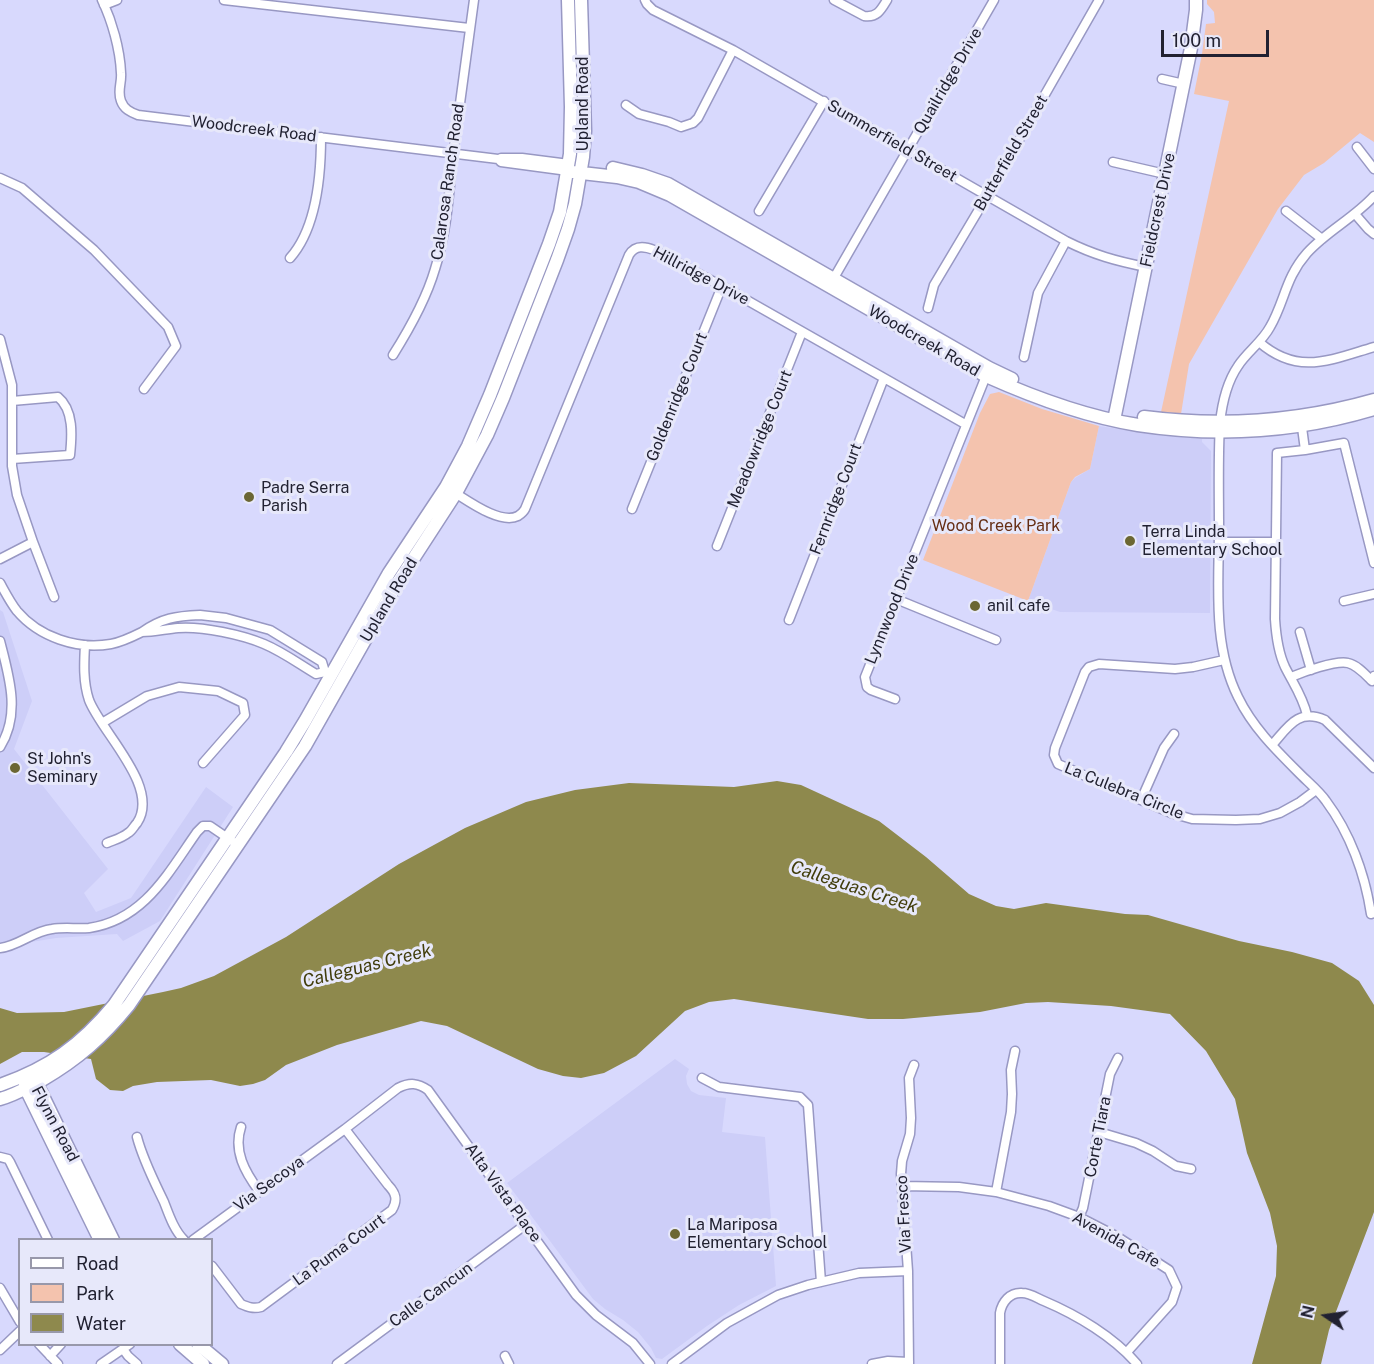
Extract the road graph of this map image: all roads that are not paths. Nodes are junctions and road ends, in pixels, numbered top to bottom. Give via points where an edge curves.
1 (117, 0) edge
2 (224, 0) edge
3 (474, 0) edge
4 (568, 0) edge
5 (581, 0) edge
6 (645, 0) edge
7 (834, 0) edge
8 (887, 0) edge
9 (994, 0) edge
10 (1099, 0) edge
11 (1196, 0) edge
12 (103, 2) edge
13 (469, 28) junction
14 (733, 50) junction
15 (1162, 79) dead end
16 (1184, 84) junction
17 (824, 102) junction
18 (626, 105) dead end
19 (321, 137) junction
20 (1357, 147) dead end
21 (908, 150) junction
22 (454, 154) junction
23 (1113, 162) dead end
24 (575, 168) junction
25 (1374, 169) edge
26 (1165, 174) junction
27 (0, 178) edge
28 (987, 196) junction
29 (1374, 196) edge
30 (759, 211) dead end
31 (1286, 211) dead end
32 (1355, 214) junction
33 (1374, 234) edge
34 (1322, 238) junction
35 (1066, 241) junction
36 (290, 258) dead end
37 (1146, 267) junction
38 (831, 283) junction
39 (722, 286) junction
40 (928, 308) dead end
41 (802, 332) junction
42 (0, 339) edge
43 (1259, 342) junction
44 (1374, 347) edge
45 (393, 355) dead end
46 (1024, 357) dead end
47 (988, 372) junction
48 (884, 378) junction
49 (144, 389) dead end
50 (1374, 400) edge
51 (12, 401) junction
52 (1374, 409) edge
53 (1115, 417) junction
54 (1301, 421) junction
55 (966, 424) junction
56 (1219, 427) junction
57 (1305, 450) junction
58 (12, 459) junction
59 (451, 490) junction
60 (632, 508) dead end
61 (1219, 542) junction
62 (1276, 542) junction
63 (33, 543) junction
64 (717, 546) dead end
65 (0, 559) edge
66 (1374, 563) edge
67 (0, 583) edge
68 (1374, 594) edge
69 (54, 597) dead end
70 (896, 599) junction
71 (1344, 601) dead end
72 (789, 620) dead end
73 (142, 632) junction
74 (1300, 632) dead end
75 (0, 640) edge
76 (996, 640) dead end
77 (85, 645) junction
78 (1224, 660) junction
79 (1311, 670) junction
80 (1374, 676) edge
81 (1291, 677) junction
82 (896, 699) dead end
83 (1307, 715) junction
84 (102, 723) junction
85 (1174, 734) dead end
86 (1272, 745) junction
87 (0, 747) edge
88 (203, 763) dead end
89 (1374, 768) edge
90 (1316, 790) junction
91 (1141, 800) junction
92 (233, 842) junction
93 (107, 843) dead end
94 (1372, 913) edge
95 (0, 948) edge
96 (1015, 1051) dead end
97 (1118, 1058) dead end
98 (914, 1065) dead end
99 (702, 1078) dead end
100 (29, 1083) junction
101 (0, 1085) edge
102 (0, 1100) edge
103 (241, 1127) dead end
104 (345, 1129) junction
105 (1099, 1132) junction
106 (137, 1137) dead end
107 (0, 1157) edge
108 (1191, 1169) dead end
109 (902, 1186) junction
110 (259, 1191) junction
111 (996, 1192) junction
112 (1079, 1217) junction
113 (525, 1225) junction
114 (48, 1238) edge
115 (100, 1238) edge
116 (112, 1238) edge
117 (183, 1238) edge
118 (194, 1238) edge
119 (213, 1267) edge
120 (908, 1271) junction
121 (820, 1282) junction
122 (0, 1288) edge
123 (18, 1319) edge
124 (18, 1333) edge
125 (41, 1346) edge
126 (60, 1346) edge
127 (127, 1346) edge
128 (182, 1346) edge
129 (200, 1346) edge
130 (0, 1350) edge
131 (1127, 1352) junction
132 (50, 1356) junction
133 (350, 1360) edge
134 (909, 1363) edge
135 (58, 1364) edge
136 (101, 1364) edge
137 (137, 1364) edge
138 (203, 1364) edge
139 (222, 1364) edge
140 (337, 1364) edge
141 (650, 1364) edge
142 (672, 1364) edge
143 (872, 1364) edge
144 (1000, 1364) edge
145 (1137, 1364) edge

1 - 12 street
2 - 13 street
3 - 13 street, Calarosa Ranch Road
4 - 24 main road, Upland Road
5 - 24 main road, Upland Road via 585,120
6 - 14 street, Summerfield Street via 653,10
7 - 8 street via 864,16 880,12
9 - 21 street, Quailridge Drive
10 - 28 street, Butterfield Street
11 - 16 main road, Fieldcrest Drive
12 - 19 street, Woodcreek Road via 120,60 120,100 131,113
13 - 22 street, Calarosa Ranch Road
14 - 17 street, Summerfield Street
14 - 18 street via 693,123 675,126 639,114
15 - 16 street
16 - 26 main road, Fieldcrest Drive
17 - 21 street, Summerfield Street
17 - 30 street
19 - 22 street, Woodcreek Road
19 - 36 street via 311,218 304,238
20 - 25 street
21 - 28 street, Summerfield Street
21 - 38 street, Quailridge Drive
22 - 24 street, Woodcreek Road
22 - 45 street, Calarosa Ranch Road via 435,269 411,327
23 - 26 street
24 - 38 main road, Woodcreek Road via 652,187
24 - 59 main road, Upland Road via 575,204 553,271 487,435
26 - 37 main road, Fieldcrest Drive
27 - 49 street via 22,188 94,250 168,327 176,346
28 - 35 street, Summerfield Street
28 - 40 street, Butterfield Street via 934,285
29 - 32 street
31 - 34 street
32 - 33 street
32 - 34 street
34 - 43 street via 1291,276 1269,329
35 - 37 street, Summerfield Street via 1090,253
35 - 46 street via 1038,293
37 - 53 main road, Fieldcrest Drive
38 - 47 main road, Woodcreek Road
39 - 41 street, Hillridge Drive
39 - 59 street, Hillridge Drive via 646,247 631,251 525,509 512,518 505,517
39 - 60 street, Goldenridge Court
41 - 48 street, Hillridge Drive
41 - 64 street, Meadowridge Court
42 - 51 street via 12,385
43 - 44 street via 1279,357 1306,363
43 - 56 street via 1233,376
47 - 53 main road, Woodcreek Road via 1038,398
47 - 55 street, Lynnwood Drive
48 - 55 street, Hillridge Drive
48 - 72 street, Fernridge Court
50 - 54 main road, Woodcreek Road
51 - 58 street
51 - 58 street via 58,397 68,411 72,435 70,455
52 - 54 main road, Woodcreek Road via 1346,417
53 - 56 main road, Woodcreek Road via 1166,428
54 - 56 main road, Woodcreek Road via 1273,429
54 - 57 street
55 - 70 street, Lynnwood Drive
56 - 61 street
57 - 62 street via 1276,453
57 - 66 street via 1344,443
58 - 63 street via 17,495
59 - 92 main road, Upland Road via 305,747
61 - 62 street
61 - 78 street
62 - 81 street via 1276,635
63 - 65 street
63 - 69 street
67 - 77 street via 35,628
68 - 71 street
70 - 76 street
70 - 82 street, Lynnwood Drive via 865,677 871,690
73 - 73 street via 178,628 224,633 263,644 316,674 325,672 322,662 270,630 226,618 178,616
73 - 77 street via 113,644
74 - 79 street
75 - 87 street via 10,679 12,710 10,726
77 - 84 street via 84,676 89,700
78 - 86 street via 1245,711
78 - 91 street, La Culebra Circle via 1175,669 1099,664 1085,672 1055,748 1056,761
79 - 80 street via 1345,662 1372,681
79 - 81 street
81 - 83 street
83 - 86 street via 1292,723
83 - 89 street via 1325,720
84 - 88 street via 147,696 179,687 218,691 243,703 245,715
84 - 93 street via 135,774 143,799 140,818 130,833
85 - 91 street
86 - 90 street
90 - 91 street, La Culebra Circle via 1280,813 1260,819 1192,819
90 - 94 street via 1349,840
92 - 95 street via 210,826 203,826 147,900 126,916 90,928 51,929
92 - 100 main road, Upland Road via 95,1028
92 - 100 main road, Upland Road via 142,987 107,1031 69,1064
96 - 111 street via 1011,1113
97 - 105 street, Corte Tiara via 1110,1074
98 - 109 street, Via Fresco via 909,1078 910,1134 902,1161
99 - 121 street via 719,1087 800,1097 808,1105
100 - 101 main road, Upland Road
100 - 102 main road, Upland Road
100 - 115 main road, Flynn Road
100 - 116 main road, Flynn Road
103 - 110 street via 238,1151
104 - 110 street, Via Secoya
104 - 113 street, Alta Vista Place via 398,1088 420,1085 428,1090
104 - 119 street, La Puma Court via 394,1191 392,1210 261,1307 241,1304
105 - 108 street via 1136,1143 1176,1166
105 - 112 street, Corte Tiara
106 - 117 street via 146,1164
107 - 114 street via 10,1162
109 - 111 street, Avenida Cafe
109 - 120 street, Via Fresco
110 - 118 street, Via Secoya
111 - 112 street, Avenida Cafe
112 - 131 street, Avenida Cafe via 1169,1270 1177,1287 1172,1302
113 - 133 street, Calle Cancun
113 - 141 street, Alta Vista Place via 583,1303 633,1342
120 - 121 street via 859,1273
120 - 134 street, Via Fresco
121 - 142 street via 778,1295 745,1312
122 - 123 street
124 - 130 street
125 - 132 street
126 - 132 street
127 - 136 street
127 - 137 street via 128,1356
128 - 138 main road
129 - 139 main road
131 - 144 street via 1061,1308 1030,1294 1018,1293 1004,1302 1000,1313
131 - 145 street
132 - 135 street
133 - 140 street, Calle Cancun
134 - 143 street

